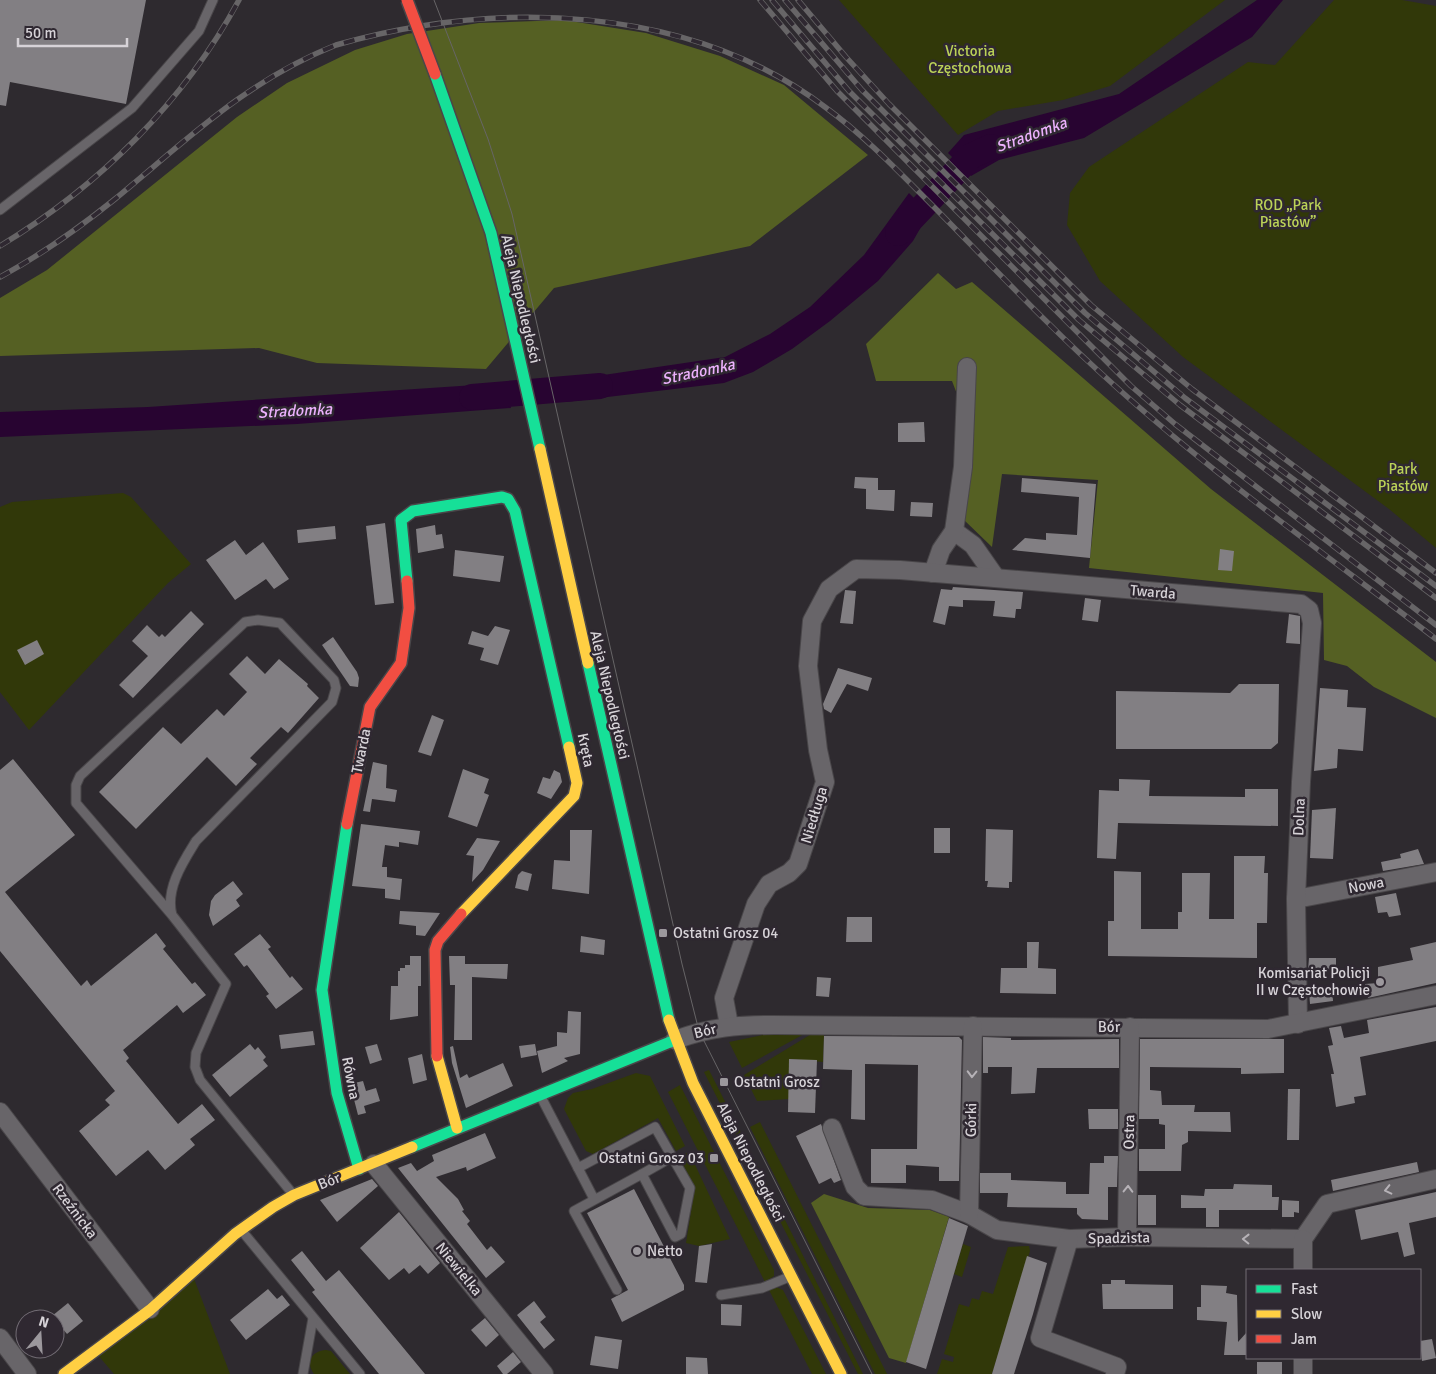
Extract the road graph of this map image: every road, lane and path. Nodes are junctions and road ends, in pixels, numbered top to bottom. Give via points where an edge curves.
1 (213, 0) edge
2 (407, 0) edge
3 (0, 210) edge
4 (967, 367) dead end
5 (401, 520) joint
6 (954, 531) junction
7 (856, 569) joint
8 (934, 573) junction
9 (996, 578) junction
10 (1309, 610) joint
11 (1436, 872) edge
12 (1296, 899) junction
13 (172, 914) junction
14 (322, 990) joint
15 (1436, 995) edge
16 (1298, 1024) junction
17 (728, 1026) junction
18 (973, 1026) junction
19 (1130, 1027) junction
20 (674, 1040) junction
21 (540, 1094) junction
22 (0, 1112) edge
23 (457, 1128) junction
24 (832, 1128) dead end
25 (672, 1157) junction
26 (367, 1166) junction
27 (578, 1168) junction
28 (642, 1174) junction
29 (1436, 1179) edge
30 (294, 1195) junction
31 (594, 1199) junction
32 (969, 1214) junction
33 (240, 1229) junction
34 (1127, 1237) junction
35 (1069, 1239) junction
36 (1303, 1239) junction
37 (1303, 1269) edge
38 (791, 1276) junction
39 (617, 1290) dead end
40 (722, 1295) dead end
41 (150, 1309) junction
42 (313, 1318) junction
43 (0, 1338) edge
44 (1303, 1359) edge
45 (27, 1374) edge
46 (64, 1374) edge
47 (303, 1374) edge
48 (360, 1374) edge
49 (544, 1374) edge
50 (841, 1374) edge
51 (1115, 1374) edge
52 (1303, 1374) edge

1 - 3 lane via 199,31 132,108
2 - 20 street, Aleja Niepodległości, bridge via 491,233 659,986
4 - 6 street via 963,467
5 - 14 street, Twarda via 410,608 401,663 370,707 350,801
5 - 23 street, Kręta via 413,511 496,497 508,499 576,774 574,796 438,941 435,950 436,1048 438,1066
6 - 8 street via 941,550
6 - 9 street via 973,545
7 - 8 street, Twarda
7 - 17 street, Niedługa via 829,589 812,621 808,666 825,782 798,864 769,884 756,904 724,998
8 - 9 street, Twarda
9 - 10 street, Twarda via 1301,604
10 - 12 street, Dolna via 1312,623
11 - 12 street, Nowa
12 - 16 street, Dolna
13 - 13 lane via 169,905 171,894 196,841 335,696 334,680 280,623 245,622 80,776 76,785 76,803
13 - 30 lane via 226,984 196,1053 195,1067 200,1080
14 - 26 street, Równa via 337,1093
15 - 16 street, Bór
16 - 19 street, Bór via 1268,1029
17 - 18 street, Bór
17 - 20 street, Bór
18 - 19 street, Bór
18 -> 32 street, Górki
34 -> 19 street, Ostra
20 - 21 street, Bór
20 - 38 street, Aleja Niepodległości
21 - 23 street, Bór
21 - 27 lane
22 - 41 street, Rzeźnicka
23 - 26 street, Bór
24 - 32 street, Spadzista via 855,1186 864,1196 932,1200
25 - 27 lane via 655,1127
25 - 28 lane
25 - 28 lane via 690,1188 681,1234 674,1237
26 - 30 street, Bór
26 - 49 street, Niewielka
27 - 31 lane
28 - 31 lane
29 -> 36 street via 1327,1204
30 - 33 street, Bór via 270,1207
31 - 39 lane via 574,1211
32 - 35 street, Spadzista via 997,1230
33 - 41 street, Bór
33 - 42 lane
34 - 35 street, Spadzista
36 -> 34 street, Spadzista
35 - 51 street via 1040,1338 1117,1367
36 - 37 street
38 - 40 lane via 762,1288
38 - 50 street, Aleja Niepodległości
41 - 46 street, Bór
42 - 47 lane
42 - 48 lane
43 - 45 street
44 - 52 street

